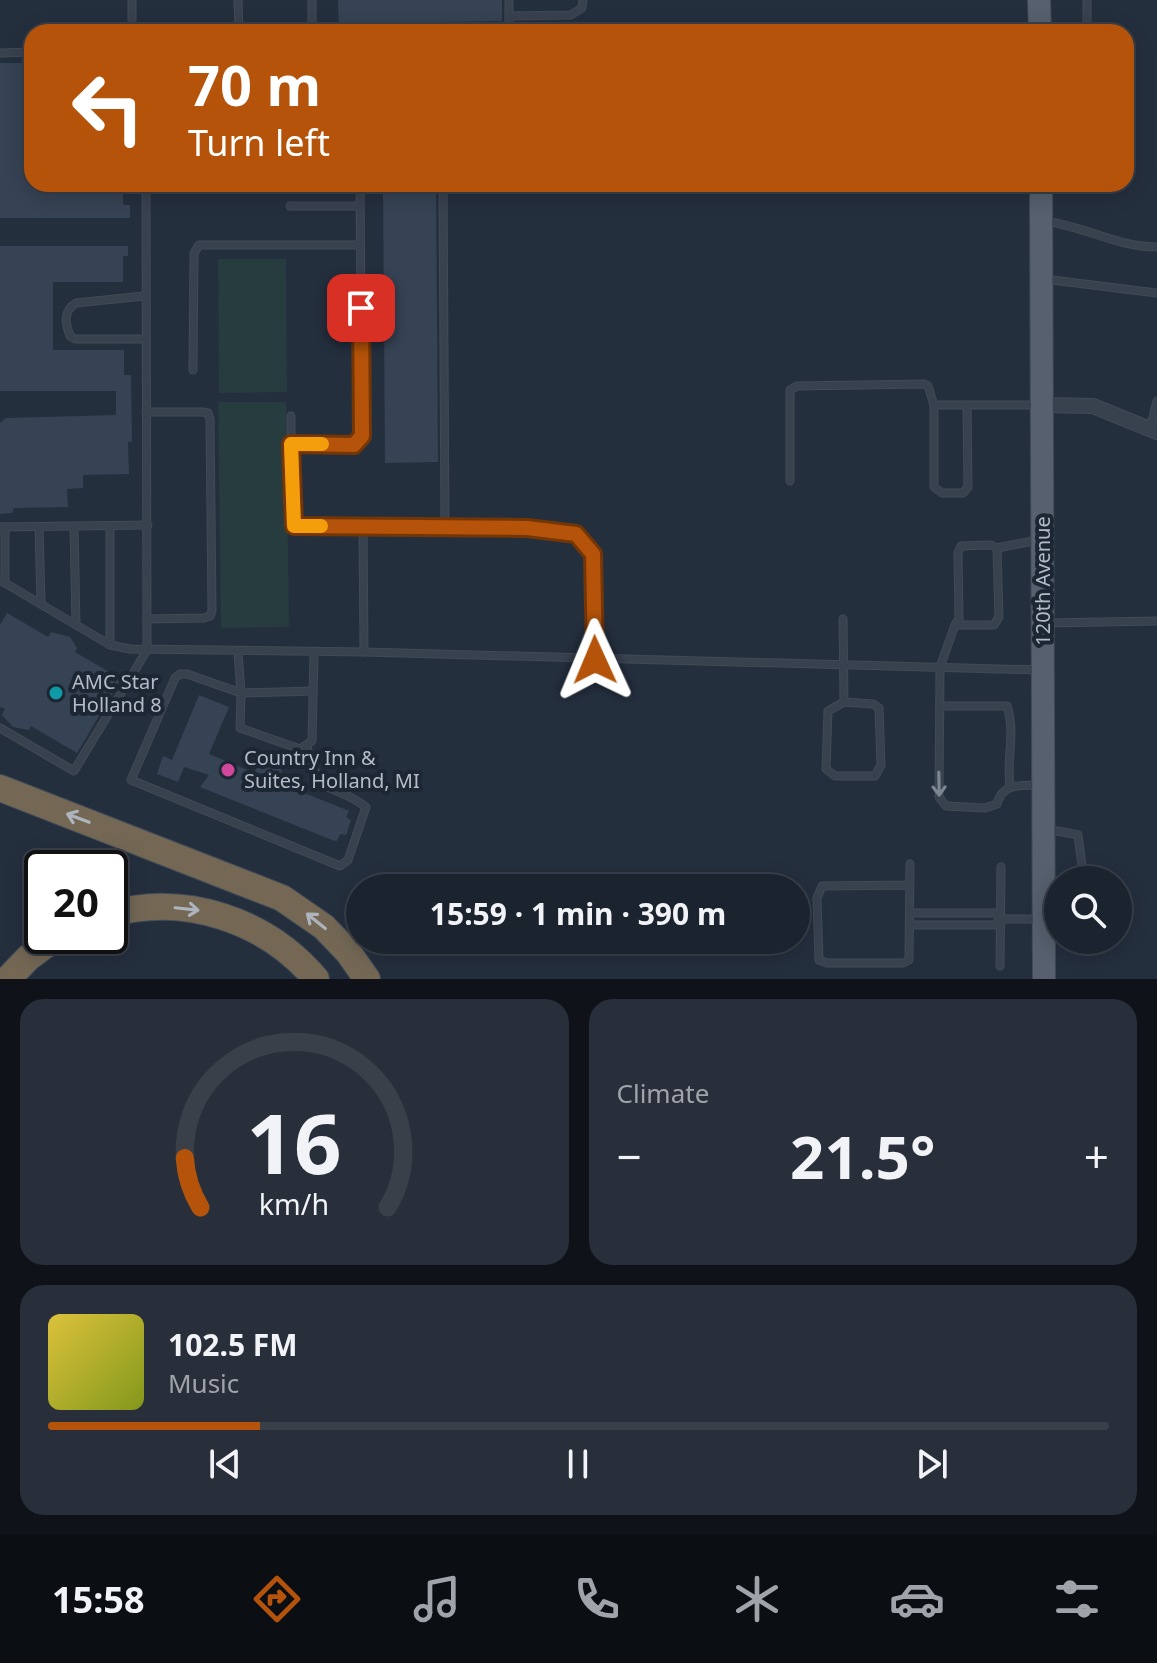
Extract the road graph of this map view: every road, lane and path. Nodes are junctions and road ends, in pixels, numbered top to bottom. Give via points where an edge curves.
1 (132, 0) edge
2 (238, 0) edge
3 (312, 0) edge
4 (509, 0) edge
5 (583, 0) edge
6 (1039, 0) edge
7 (1087, 0) edge
8 (509, 16) junction
9 (132, 24) edge
10 (239, 24) edge
11 (312, 24) edge
12 (509, 24) edge
13 (1040, 24) edge
14 (1087, 24) edge
15 (24, 52) edge
16 (0, 53) edge
17 (146, 192) edge
18 (360, 192) edge
19 (443, 192) edge
20 (1041, 192) edge
21 (290, 206) dead end
22 (360, 206) junction
23 (1041, 220) junction
24 (360, 245) junction
25 (1157, 247) edge
26 (1042, 278) junction
27 (1157, 293) edge
28 (144, 296) junction
29 (144, 339) junction
30 (193, 370) dead end
31 (1157, 401) edge
32 (934, 405) junction
33 (967, 405) junction
34 (1043, 405) junction
35 (146, 412) junction
36 (291, 416) dead end
37 (1154, 430) edge
38 (291, 444) junction
39 (790, 481) dead end
40 (148, 525) junction
41 (74, 526) junction
42 (110, 526) junction
43 (363, 526) junction
44 (2, 527) edge
45 (39, 527) junction
46 (445, 527) junction
47 (1043, 539) junction
48 (997, 548) junction
49 (2, 581) edge
50 (41, 604) junction
51 (147, 619) junction
52 (843, 619) dead end
53 (1157, 621) edge
54 (1043, 623) junction
55 (76, 625) junction
56 (955, 625) junction
57 (110, 645) junction
58 (147, 650) junction
59 (238, 652) junction
60 (364, 652) junction
61 (314, 654) junction
62 (595, 660) junction
63 (843, 665) junction
64 (940, 667) junction
65 (1043, 670) junction
66 (313, 691) junction
67 (241, 693) junction
68 (844, 702) junction
69 (940, 706) junction
70 (0, 728) edge
71 (307, 747) junction
72 (1043, 785) junction
73 (1010, 786) junction
74 (0, 788) edge
75 (1044, 833) junction
76 (910, 864) dead end
77 (1046, 866) edge
78 (1082, 866) edge
79 (1001, 867) dead end
80 (910, 885) junction
81 (128, 911) edge
82 (1044, 912) edge
83 (910, 913) junction
84 (957, 913) junction
85 (1001, 919) junction
86 (910, 925) junction
87 (957, 925) junction
88 (33, 954) edge
89 (1046, 954) edge
90 (1000, 966) dead end
91 (8, 979) edge
92 (316, 979) edge
93 (367, 979) edge
94 (1044, 979) edge

1 - 9 lane
2 - 10 lane
3 - 11 lane
4 - 8 lane
5 - 8 lane via 582,8 571,15
6 - 13 main road
7 - 14 lane
8 - 12 lane
15 - 16 lane
17 - 28 lane
18 - 22 lane
19 - 46 lane
20 - 23 main road, 120th Avenue
21 - 22 lane
22 - 24 lane
23 - 25 lane via 1071,224 1133,247
23 - 26 main road, 120th Avenue
24 - 30 lane via 199,245 194,253
24 - 38 lane via 362,436 354,445
26 - 27 lane
26 - 34 main road, 120th Avenue
28 - 29 lane
28 - 29 lane via 76,303 66,318 75,339
29 - 35 lane
31 - 37 lane
32 - 33 lane
32 - 33 lane via 934,487 942,493 963,493 968,487
32 - 39 lane via 924,384 797,386 790,390
33 - 34 lane
34 - 37 street via 1093,406
34 - 47 main road, 120th Avenue
35 - 40 lane
35 - 51 lane via 203,412 210,419 212,611 204,618
36 - 38 lane
38 - 43 lane via 294,526
40 - 42 lane
40 - 51 lane
41 - 42 lane
41 - 45 lane
41 - 55 lane
42 - 57 lane
43 - 46 lane
43 - 60 lane
44 - 45 lane
44 - 49 lane
45 - 50 lane
46 - 62 lane via 576,534 593,554
47 - 48 lane
47 - 54 main road, 120th Avenue
48 - 56 lane via 999,617 994,625
48 - 56 lane via 961,546
49 - 50 lane
50 - 55 lane
51 - 58 lane
52 - 63 lane
53 - 54 lane
54 - 65 main road, 120th Avenue
55 - 57 lane
56 - 64 lane
57 - 58 lane
58 - 59 lane
58 - 70 lane via 74,771
59 - 61 lane
59 - 67 lane
60 - 61 lane
60 - 62 lane
61 - 66 lane
62 - 63 lane
63 - 64 lane
63 - 68 lane
64 - 65 lane
64 - 69 lane
65 - 72 main road, 120th Avenue
66 - 67 lane
66 - 71 lane via 312,741
67 - 71 lane via 240,728
67 - 71 lane via 180,674 131,780 340,866 348,860 366,807 330,790 314,775
68 - 68 lane via 828,711 826,769 835,776 875,776 881,765 879,708
69 - 73 lane via 1007,706
69 -> 73 lane via 939,797 946,806 985,808 997,804 1000,793
72 - 73 lane
72 - 75 main road, 120th Avenue
93 -> 74 highway via 324,927 282,898
75 - 77 main road, 120th Avenue
75 - 78 lane via 1078,835
76 - 80 lane
79 - 85 lane
80 - 83 lane
80 - 86 lane via 822,886 817,898 819,960 903,963 909,960
81 -> 92 highway via 160,907 221,916 262,932
82 - 85 lane
83 - 84 lane
83 - 86 lane
84 - 85 lane via 996,913
84 - 87 lane
85 - 87 lane via 994,925
85 - 90 lane
86 - 87 lane
88 - 91 highway
89 - 94 main road, 120th Avenue

